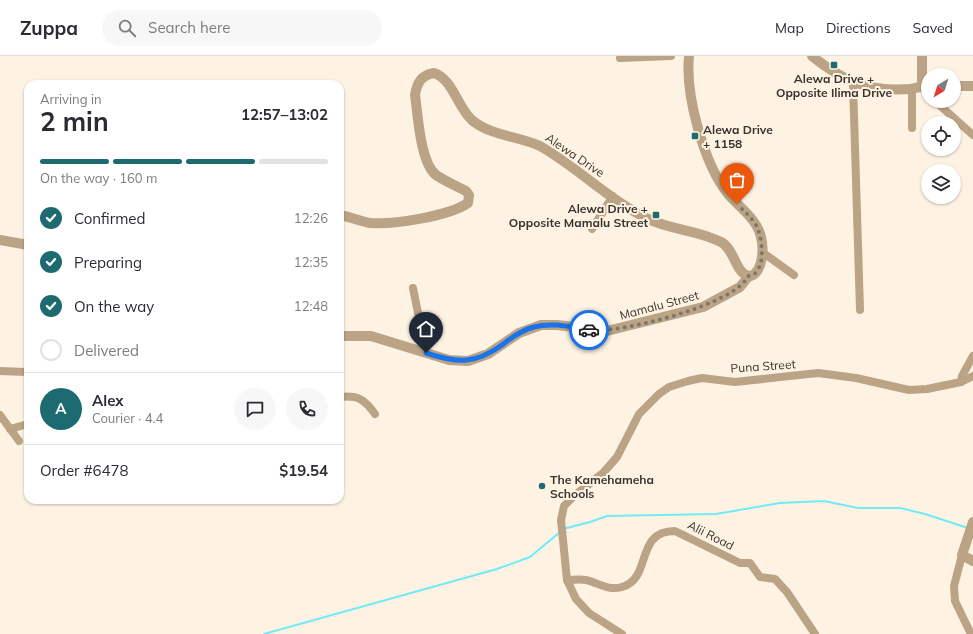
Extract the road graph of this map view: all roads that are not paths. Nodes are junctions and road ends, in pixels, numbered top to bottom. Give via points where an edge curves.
1 (672, 56) edge
2 (689, 56) edge
3 (812, 56) edge
4 (922, 56) edge
5 (620, 58) dead end
6 (923, 68) edge
7 (852, 83) junction
8 (961, 86) edge
9 (973, 86) edge
10 (921, 87) edge
11 (912, 89) junction
12 (943, 108) edge
13 (912, 128) dead end
14 (973, 134) edge
15 (613, 196) junction
16 (344, 215) edge
17 (592, 229) dead end
18 (0, 240) edge
19 (24, 244) edge
20 (762, 252) junction
21 (794, 275) dead end
22 (748, 276) junction
23 (412, 288) dead end
24 (860, 310) dead end
25 (344, 336) edge
26 (426, 353) junction
27 (973, 356) edge
28 (0, 371) edge
29 (24, 372) edge
30 (973, 376) edge
31 (961, 382) junction
32 (344, 397) edge
33 (375, 414) dead end
34 (0, 415) edge
35 (24, 425) edge
36 (10, 429) junction
37 (19, 441) dead end
38 (971, 527) edge
39 (962, 555) junction
40 (973, 561) edge
41 (567, 580) junction
42 (622, 634) edge
43 (815, 634) edge
44 (971, 634) edge

1 - 5 street
2 - 20 street via 690,98 713,170 729,195 756,226 761,237
3 - 7 street
4 - 6 street
7 - 11 street
7 - 24 street
8 - 9 street
10 - 11 street
11 - 13 street
12 - 14 street
15 - 16 street, Alewa Drive via 540,146 478,125 466,115 444,79 434,73 424,76 416,86 415,95 424,156 436,175 466,191 469,195 468,203 424,218 391,222 369,222
15 - 17 street
15 - 22 street, Alewa Drive via 649,219 722,242 732,252 741,271
18 - 19 street
20 - 21 street
20 - 22 street via 758,271
22 - 26 street, Mamalu Street via 740,287 712,304 622,329 600,331 548,324 519,333 488,354 474,359 456,361
23 - 26 street
25 - 26 street, Mamalu Street via 371,336
27 - 31 street
28 - 29 street
30 - 31 street, Puna Street
31 - 41 street, Puna Street via 909,390 856,378 818,373 735,382 702,378 669,387 649,402 639,414 616,456 603,473 564,506 560,520
32 - 33 street via 365,401
34 - 36 street
35 - 36 street
36 - 37 street
38 - 39 street
39 - 40 street
39 - 44 street via 954,586 955,601
41 - 42 street, Puna Street via 576,599 589,613
41 - 43 street, Alii Road via 587,580 613,589 626,586 639,573 649,542 663,532 675,531 740,563 750,563 760,578 775,579 787,592

